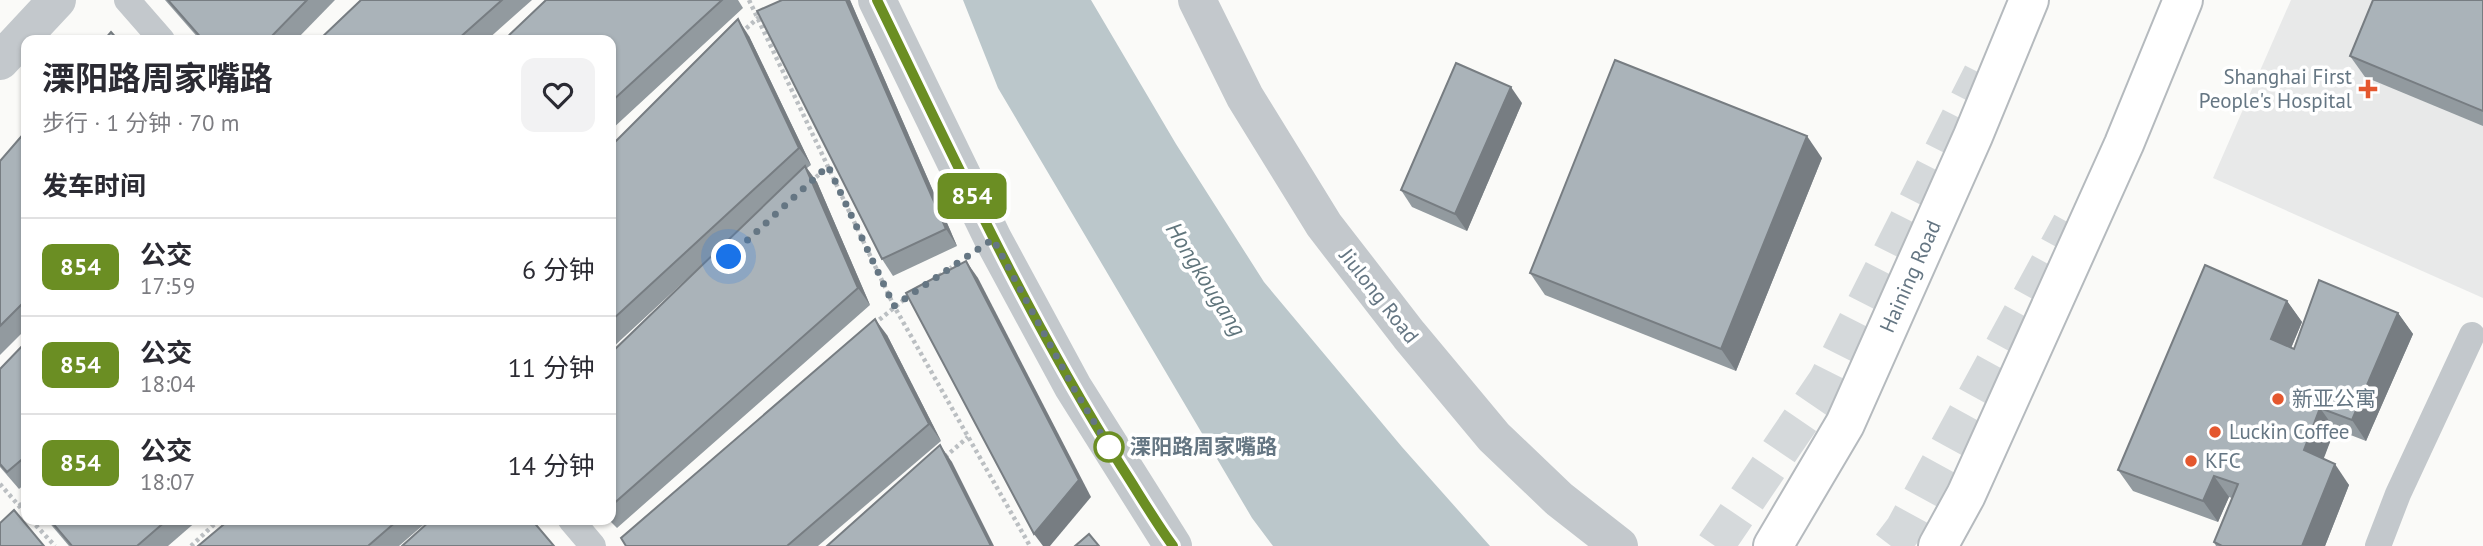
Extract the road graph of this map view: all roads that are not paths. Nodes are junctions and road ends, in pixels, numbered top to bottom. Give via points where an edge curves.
1 (57, 0) edge
2 (127, 0) edge
3 (877, 0) edge
4 (1197, 0) edge
5 (2029, 0) edge
6 (2183, 0) edge
7 (24, 35) edge
8 (158, 35) edge
9 (21, 39) edge
10 (0, 61) edge
11 (2472, 335) dead end
12 (575, 525) edge
13 (593, 546) edge
14 (1173, 546) edge
15 (1619, 546) edge
16 (1773, 546) edge
17 (1938, 546) edge
18 (2378, 546) edge

1 - 7 street
2 - 8 lane
3 - 14 street via 993,239 1073,387
4 - 15 street, Jiulong Road via 1245,97 1324,225 1409,335 1494,437 1559,499
5 - 16 main road, Haining Road via 1846,424
6 - 17 main road via 2124,144 1966,495
9 - 10 street
11 - 18 lane
12 - 13 lane

